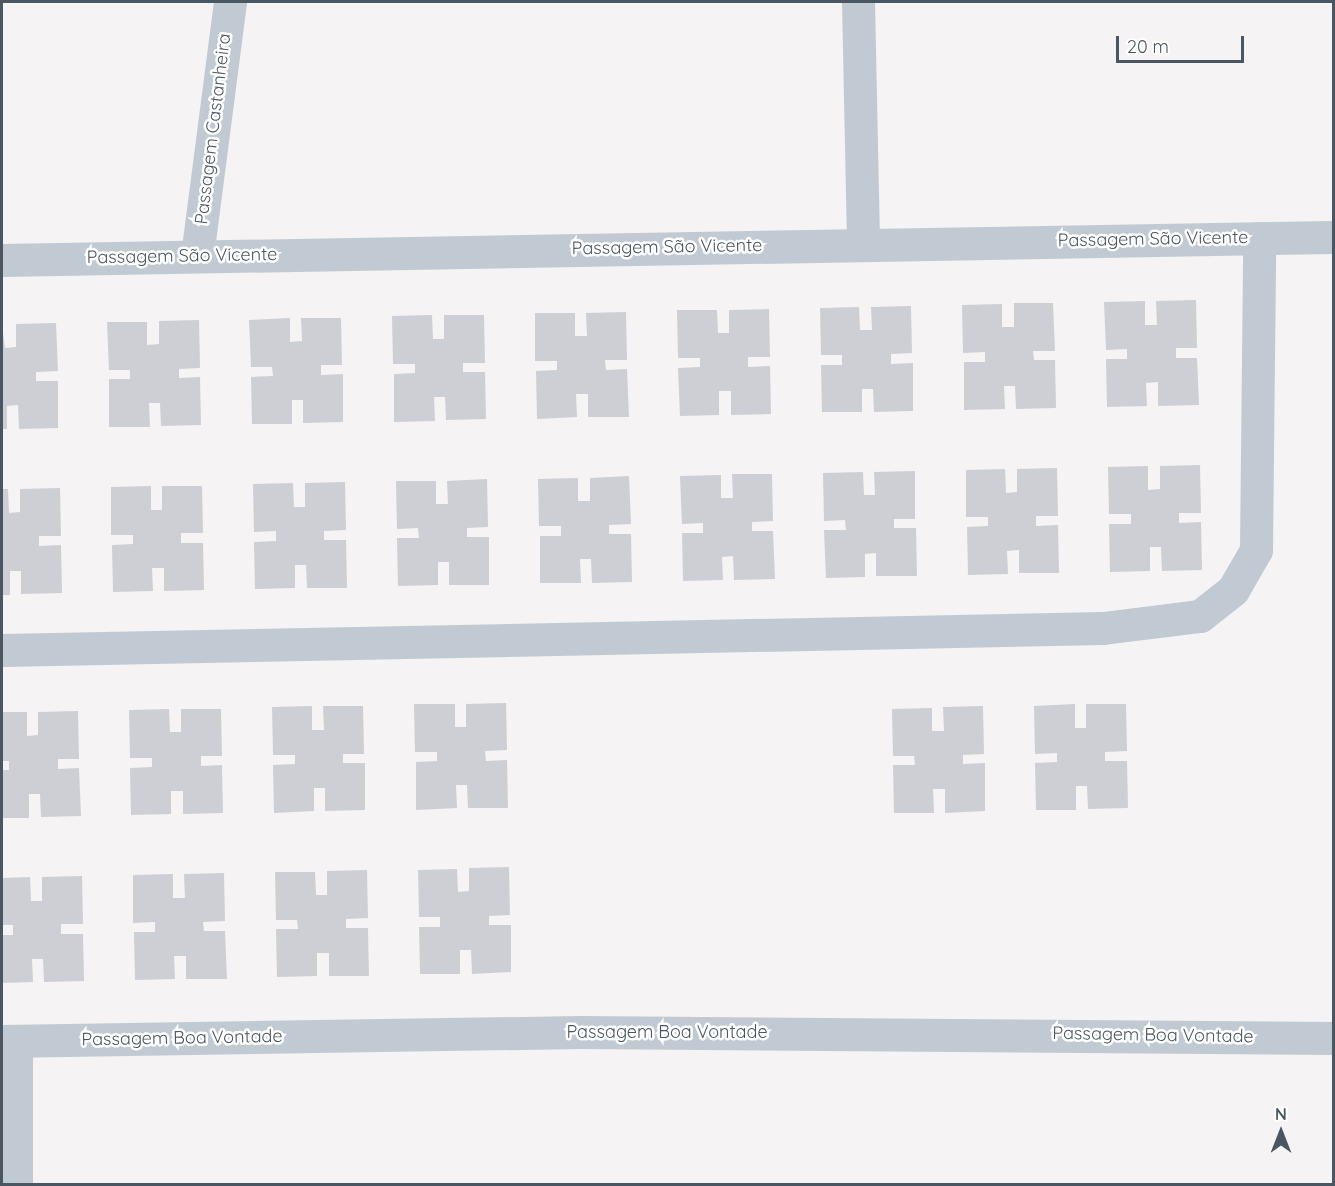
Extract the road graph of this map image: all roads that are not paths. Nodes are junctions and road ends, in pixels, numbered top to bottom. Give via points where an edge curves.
1 (230, 2) edge
2 (858, 2) edge
3 (1334, 237) edge
4 (1259, 238) junction
5 (863, 243) junction
6 (197, 256) junction
7 (2, 260) edge
8 (2, 651) edge
9 (1334, 1038) edge
10 (9, 1041) edge
11 (16, 1185) edge

1 - 6 street, Passagem Castanheira
2 - 5 street
3 - 4 street, Passagem São Vicente
4 - 5 street, Passagem São Vicente
4 - 8 street via 1256,550 1233,590 1200,616 1103,628
5 - 6 street, Passagem São Vicente
6 - 7 street, Passagem São Vicente
9 - 10 street, Passagem Boa Vontade via 831,1031
10 - 11 street

